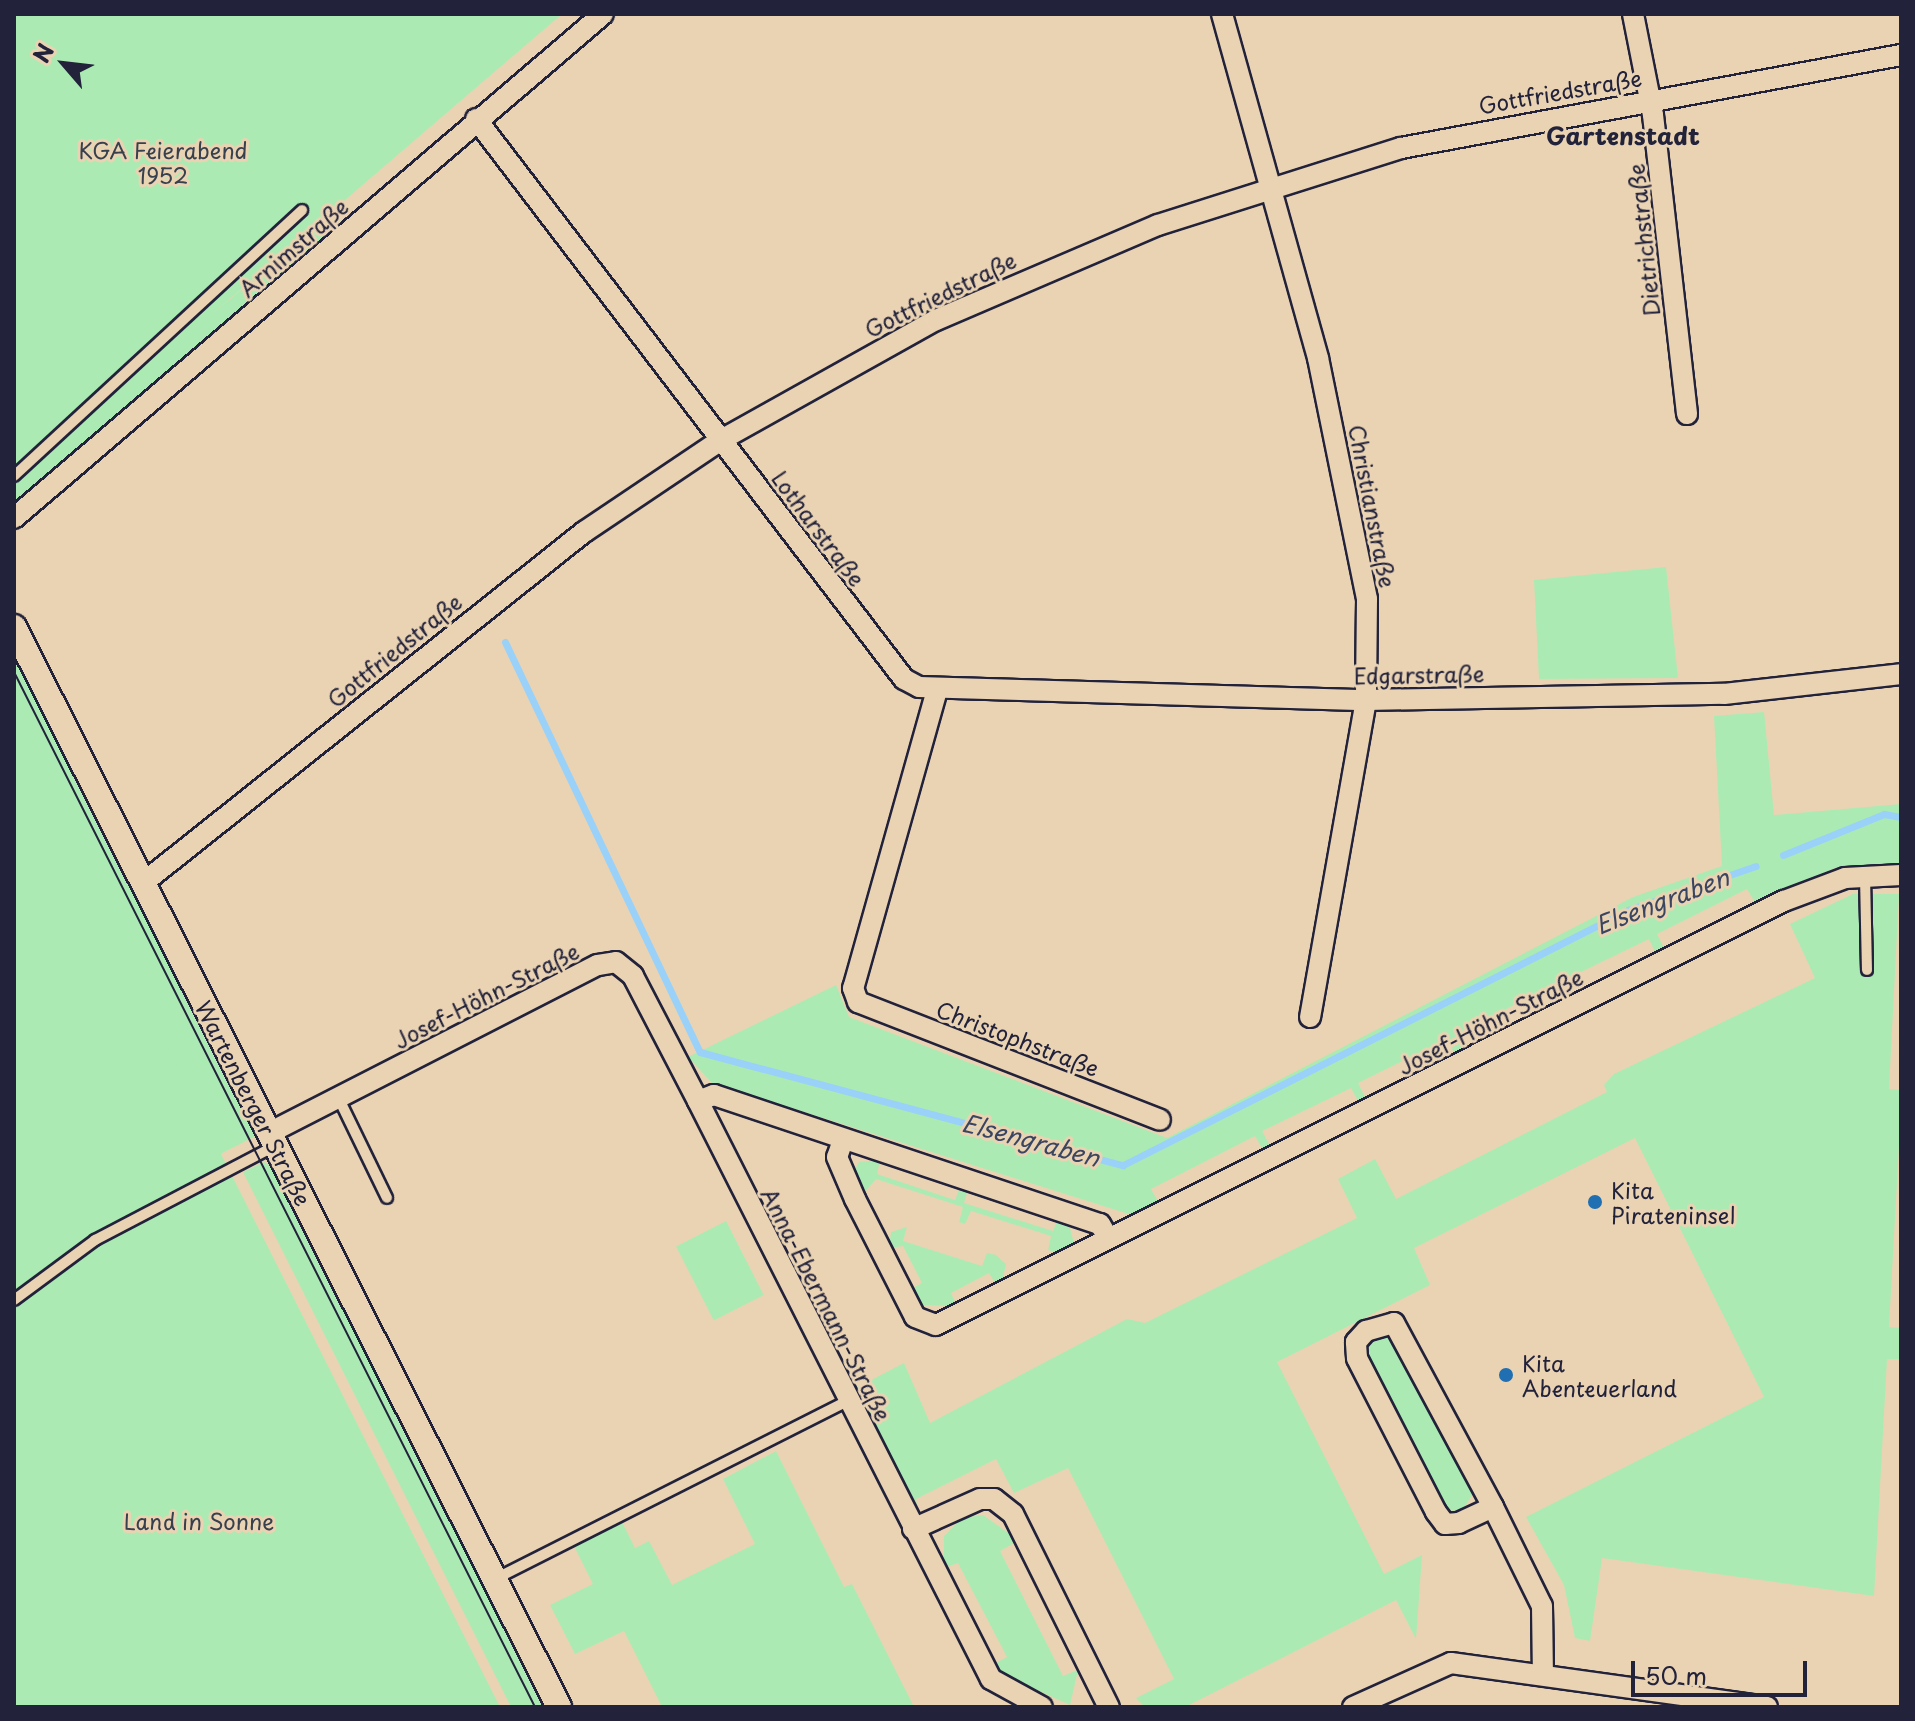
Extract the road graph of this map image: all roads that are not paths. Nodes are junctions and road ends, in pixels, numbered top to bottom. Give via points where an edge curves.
1 (603, 14) edge
2 (1222, 14) edge
3 (1633, 14) edge
4 (1901, 55) edge
5 (1650, 99) junction
6 (476, 119) junction
7 (1274, 183) junction
8 (302, 210) dead end
9 (1687, 414) dead end
10 (721, 440) junction
11 (14, 476) edge
12 (14, 518) edge
13 (15, 630) edge
14 (1901, 674) edge
15 (937, 690) junction
16 (1366, 700) junction
17 (1865, 874) junction
18 (1901, 875) edge
19 (143, 883) junction
20 (1867, 970) dead end
21 (1310, 1017) dead end
22 (338, 1097) junction
23 (698, 1101) junction
24 (1160, 1120) dead end
25 (272, 1139) junction
26 (843, 1140) junction
27 (387, 1198) dead end
28 (1108, 1238) junction
29 (14, 1300) edge
30 (849, 1400) junction
31 (1493, 1507) junction
32 (913, 1529) junction
33 (493, 1580) junction
34 (1543, 1675) junction
35 (559, 1707) edge
36 (1042, 1707) edge
37 (1109, 1707) edge
38 (1353, 1707) edge
39 (1767, 1707) edge

1 - 6 street, Arnimstraße
2 - 7 street, Christianstraße
3 - 5 street, Dietrichstraße
4 - 5 street, Gottfriedstraße
5 - 7 street, Gottfriedstraße via 1452,136
5 - 9 street, Dietrichstraße
6 - 10 street, Lotharstraße
6 - 12 street, Arnimstraße
7 - 10 street, Gottfriedstraße via 936,320
7 - 16 street, Christianstraße via 1357,532 1367,599
8 - 11 lane
10 - 15 street, Lotharstraße via 904,679
10 - 19 street, Gottfriedstraße via 494,600
13 - 19 street, Wartenberger Straße
14 - 16 street, Edgarstraße via 1712,694
15 - 16 street, Edgarstraße
15 - 24 street, Christophstraße via 853,988 858,1002
16 - 21 street, Christianstraße
17 - 18 street, Josef-Höhn-Straße
17 - 20 lane
17 - 28 street, Josef-Höhn-Straße via 1784,901
19 - 25 street, Wartenberger Straße
22 - 23 street, Josef-Höhn-Straße via 616,962 633,976
22 - 25 street, Josef-Höhn-Straße
22 - 27 lane
23 - 26 street via 714,1095
23 - 30 street, Anna-Ebermann-Straße
25 - 29 lane via 229,1169 95,1240
25 - 33 street, Wartenberger Straße
26 - 28 street via 1100,1224
26 - 28 street, Josef-Höhn-Straße via 837,1157 855,1199 925,1324
30 - 32 street, Anna-Ebermann-Straße
30 - 33 lane
31 - 31 street via 1404,1332 1394,1323 1366,1331 1356,1342 1357,1358 1436,1512 1445,1524 1459,1523
31 - 34 street via 1542,1606
32 - 36 street, Anna-Ebermann-Straße via 991,1679
32 - 37 street via 980,1499 994,1499 1013,1514
33 - 35 street, Wartenberger Straße
34 - 38 street via 1450,1663
34 - 39 street

